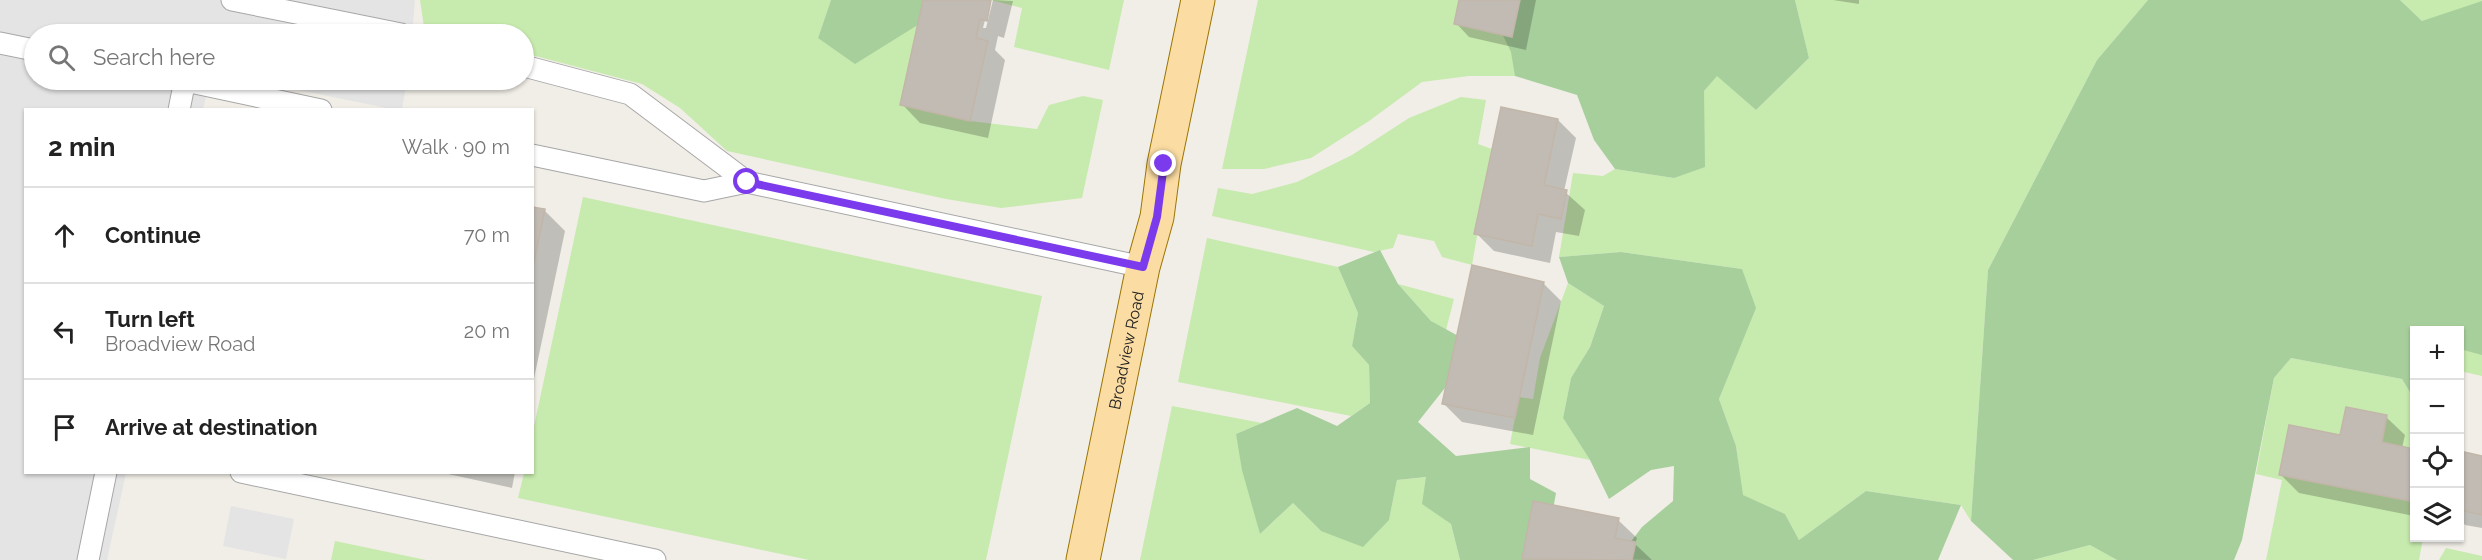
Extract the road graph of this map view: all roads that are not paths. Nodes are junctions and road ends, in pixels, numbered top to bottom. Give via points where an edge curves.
1 (232, 0) edge
2 (1198, 0) edge
3 (351, 24) edge
4 (0, 44) edge
5 (24, 48) edge
6 (534, 69) edge
7 (182, 90) edge
8 (229, 90) edge
9 (179, 108) edge
10 (312, 108) edge
11 (534, 155) edge
12 (747, 182) junction
13 (1143, 267) junction
14 (105, 474) edge
15 (250, 474) edge
16 (88, 560) edge
17 (655, 560) edge
18 (1083, 560) edge

1 - 3 lane
2 - 13 main road, Broadview Road via 1157,217
4 - 5 lane
6 - 12 lane via 630,94
7 - 9 lane
8 - 10 lane
11 - 12 lane via 704,191
12 - 13 lane
13 - 18 main road, Broadview Road
14 - 16 lane
15 - 17 lane

